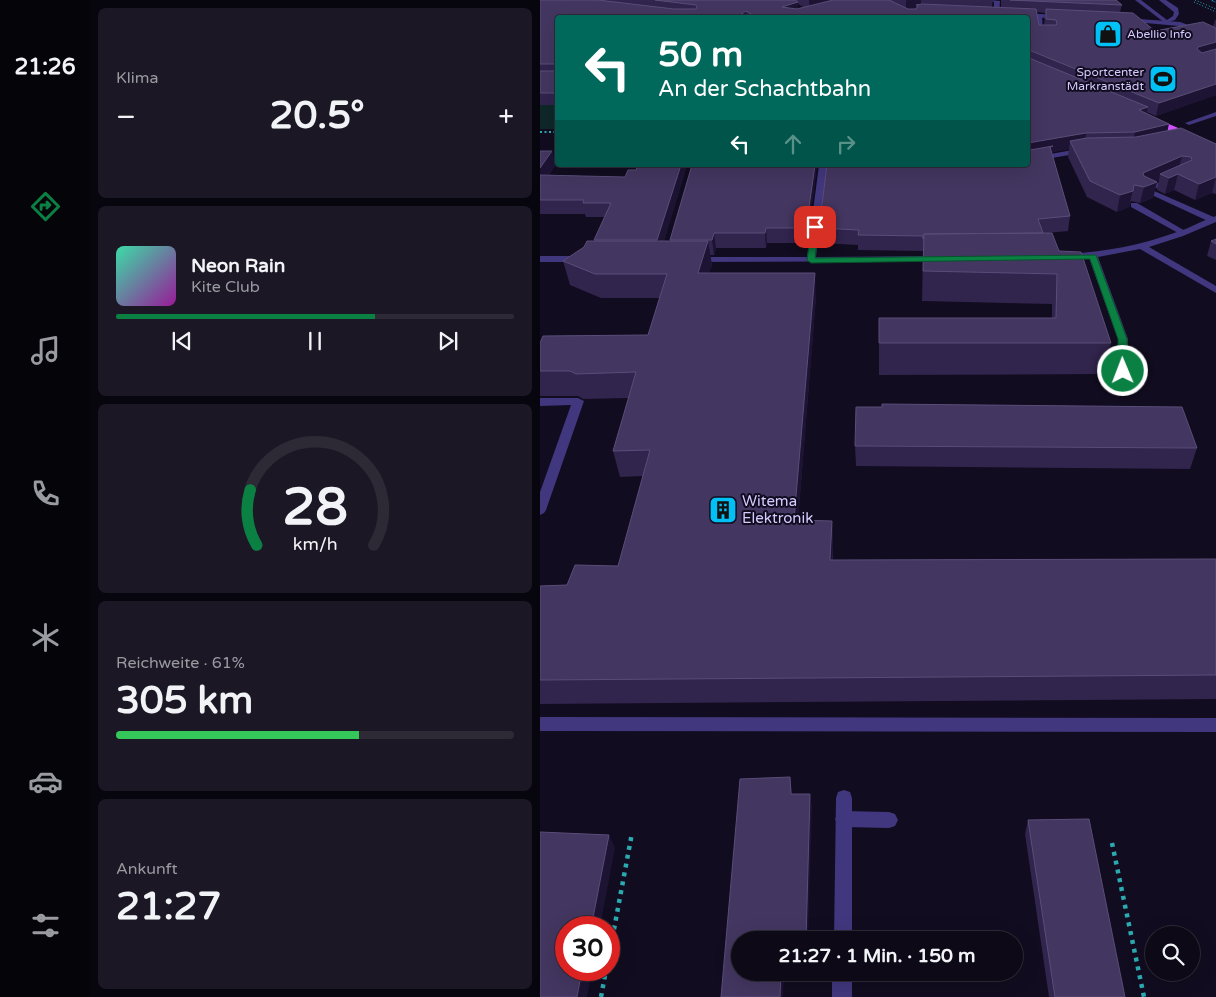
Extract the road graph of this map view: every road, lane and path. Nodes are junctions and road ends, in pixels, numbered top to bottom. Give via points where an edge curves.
1 (993, 0) edge
2 (1138, 0) edge
3 (1162, 0) edge
4 (1188, 0) edge
5 (1195, 0) edge
6 (1216, 9) edge
7 (1216, 12) edge
8 (987, 14) edge
9 (997, 14) junction
10 (1005, 15) edge
11 (1030, 16) edge
12 (1039, 16) junction
13 (1122, 16) edge
14 (1066, 17) edge
15 (1167, 22) junction
16 (1052, 34) edge
17 (1216, 38) edge
18 (1216, 114) edge
19 (1150, 119) edge
20 (1189, 123) dead end
21 (540, 132) edge
22 (555, 132) edge
23 (1188, 136) junction
24 (1172, 140) edge
25 (1216, 147) edge
26 (1093, 150) edge
27 (1030, 160) edge
28 (823, 167) edge
29 (1182, 175) edge
30 (1134, 205) edge
31 (1214, 219) edge
32 (1183, 232) junction
33 (1143, 247) junction
34 (1054, 257) edge
35 (1093, 257) junction
36 (540, 259) edge
37 (594, 259) edge
38 (949, 259) edge
39 (682, 260) edge
40 (811, 260) junction
41 (1216, 290) edge
42 (1123, 371) dead end
43 (540, 402) edge
44 (540, 510) edge
45 (540, 724) edge
46 (1216, 726) edge
47 (844, 798) dead end
48 (844, 820) junction
49 (889, 820) dead end
50 (632, 833) dead end
51 (1112, 843) dead end
52 (616, 916) edge
53 (843, 931) edge
54 (604, 981) edge
55 (842, 981) edge
56 (601, 997) edge
57 (842, 997) edge
58 (1144, 997) edge

1 - 9 street via 997,1
2 - 15 street
3 - 15 street via 1177,13
4 - 7 path
5 - 6 path
8 - 9 street
9 - 10 street
11 - 12 street
12 - 14 street
12 - 16 street via 1040,34
13 - 15 street via 1130,20
15 - 17 street via 1194,28
18 - 20 street
19 - 23 main road
21 - 22 path
23 - 24 street
23 - 25 main road
26 - 27 street
28 - 40 street
29 - 31 street via 1145,190
30 - 32 street
31 - 32 street
32 - 33 street
33 - 35 street
33 - 41 street
34 - 35 street
35 - 42 street via 1123,339
36 - 37 street
38 - 40 street
39 - 40 street
43 - 44 street via 578,402
45 - 46 street
47 - 48 street
48 - 49 street
48 - 53 street
50 - 52 path
51 - 58 path
54 - 56 path
55 - 57 street

